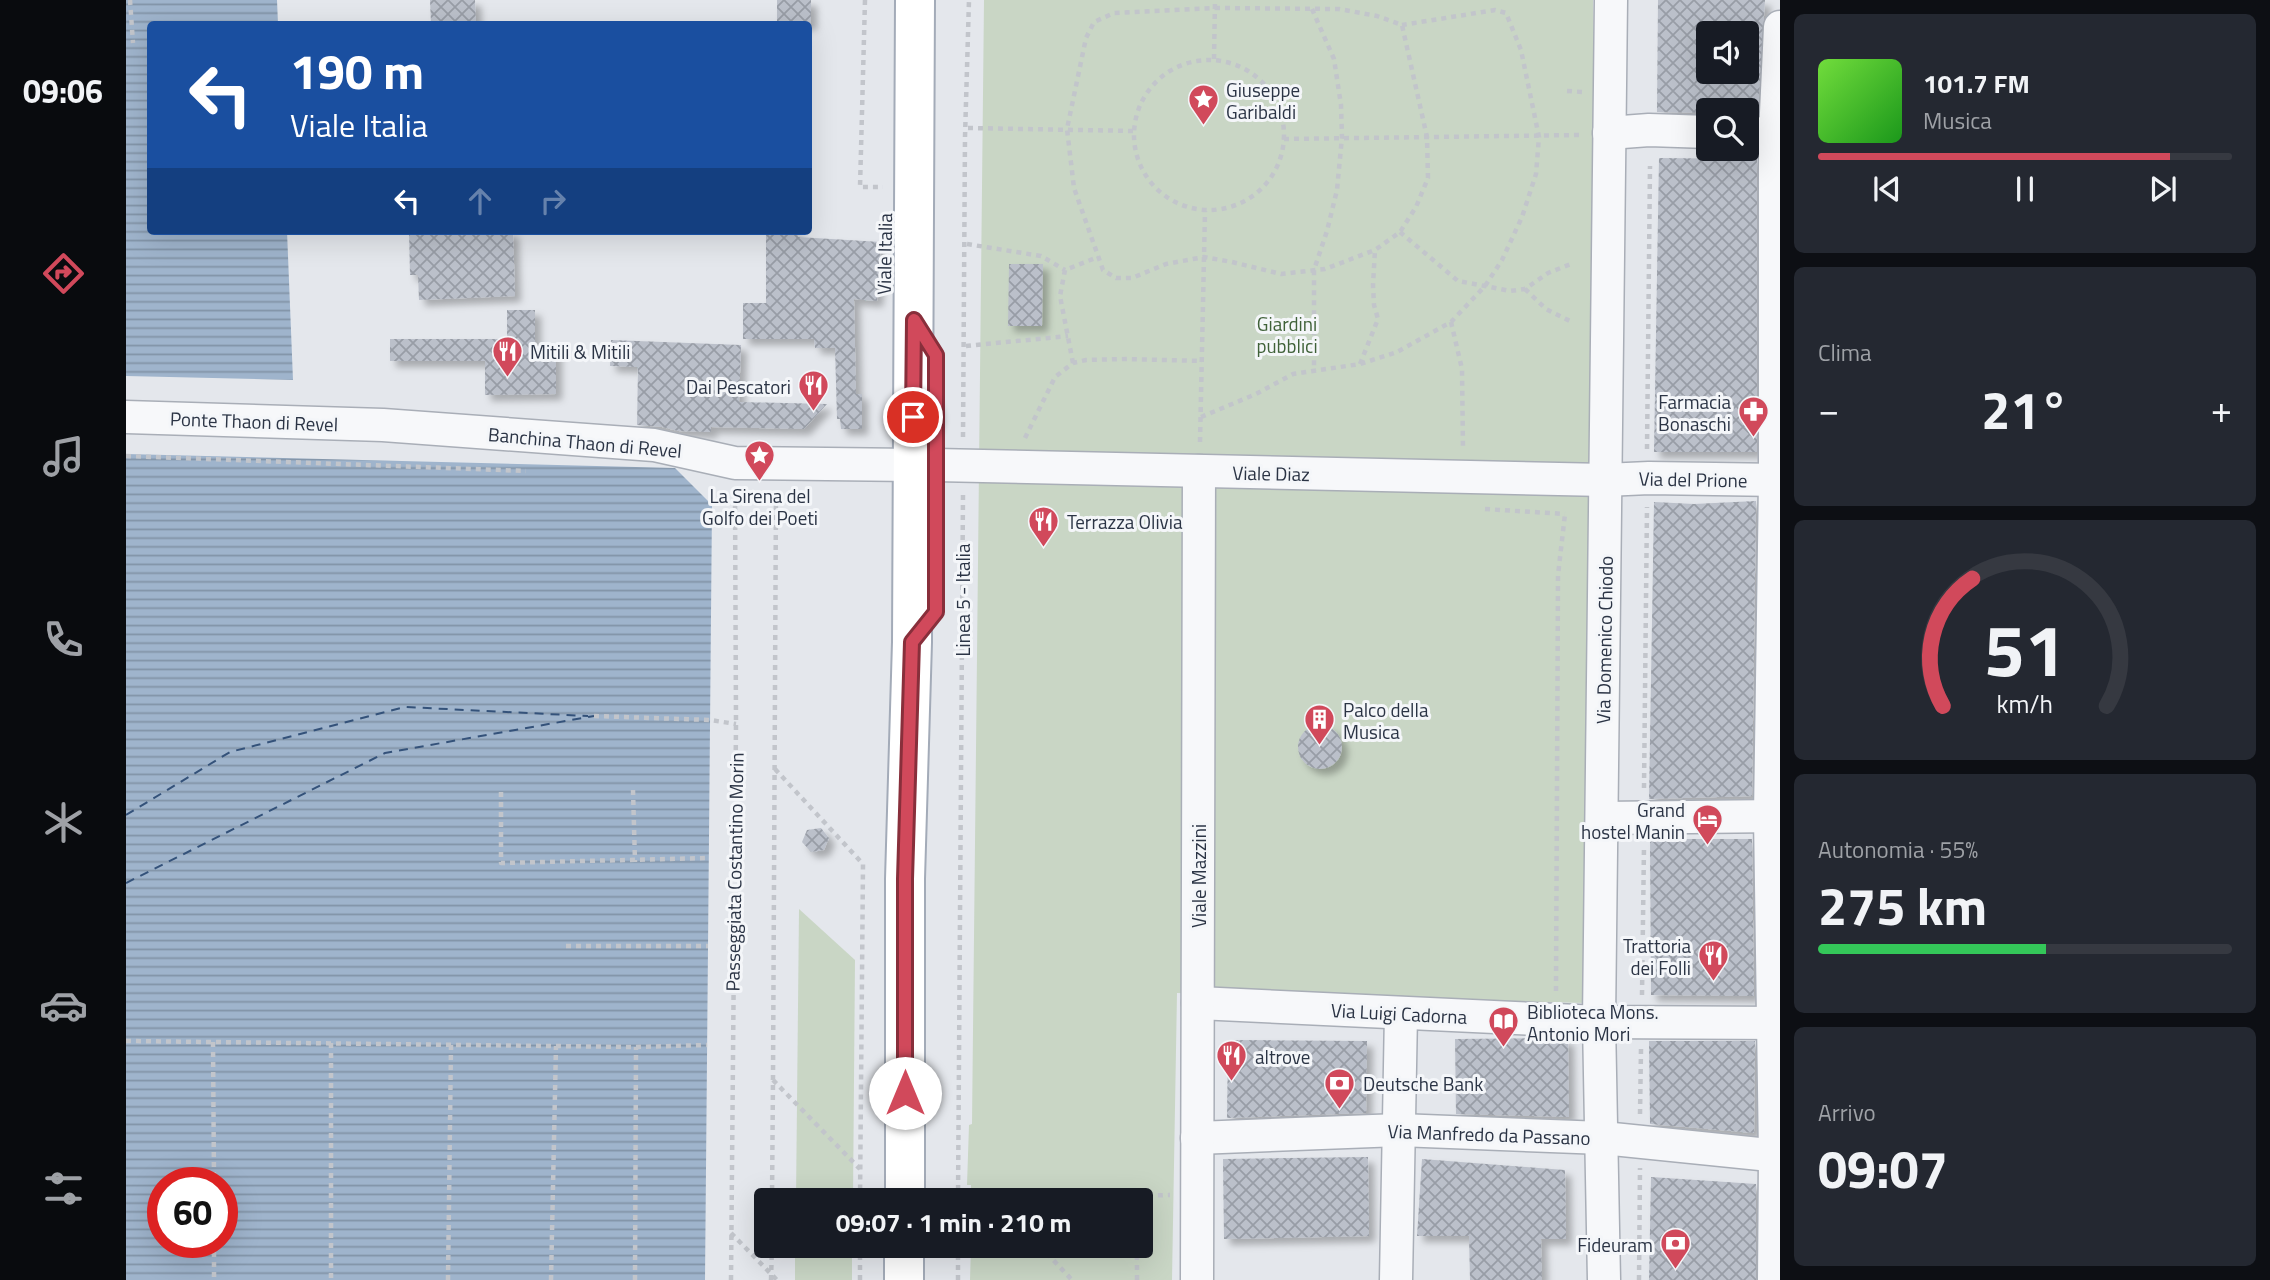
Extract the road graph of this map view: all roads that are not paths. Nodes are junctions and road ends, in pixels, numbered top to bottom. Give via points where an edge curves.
1 (915, 0) edge
2 (1611, 0) edge
3 (1780, 27) edge
4 (1696, 132) edge
5 (1609, 133) junction
6 (1767, 134) edge
7 (126, 417) edge
8 (383, 425) joint
9 (1199, 471) junction
10 (949, 474) junction
11 (1605, 480) junction
12 (1778, 480) edge
13 (1776, 651) edge
14 (1775, 816) edge
15 (1602, 818) junction
16 (1212, 1004) junction
17 (1401, 1013) junction
18 (1600, 1022) junction
19 (1776, 1023) edge
20 (1399, 1130) junction
21 (1197, 1138) junction
22 (1603, 1138) junction
23 (1777, 1156) edge
24 (905, 1188) edge
25 (904, 1258) edge
26 (904, 1280) edge
27 (1197, 1280) edge
28 (1396, 1280) edge
29 (1604, 1280) edge
30 (1773, 1280) edge

1 - 10 main road, Viale Italia via 914,320 936,355
2 - 5 street, Via Domenico Chiodo
3 - 6 street
4 - 5 street
5 - 11 street, Via Domenico Chiodo
6 - 12 street
7 - 8 street, Ponte Thaon di Revel
8 - 10 street, Banchina Thaon di Revel via 654,446 735,463
9 - 10 street, Viale Diaz via 1011,467
9 - 11 street, Viale Diaz
9 - 16 street, Viale Mazzini
10 - 24 main road, Viale Italia via 936,612 912,642 905,879
11 - 12 street, Via del Prione
11 - 15 street, Via Domenico Chiodo
12 - 13 street
13 - 14 street
14 - 15 street
14 - 19 street
15 - 18 street, Via Domenico Chiodo
16 - 17 street, Via Luigi Cadorna
16 - 21 street, Viale Mazzini
17 - 18 street, Via Luigi Cadorna
17 - 20 street
18 - 19 street, Via Luigi Cadorna
18 - 22 street, Via Domenico Chiodo
19 - 23 street
20 - 21 street, Via Manfredo da Passano
20 - 22 street, Via Manfredo da Passano
20 - 28 street
21 - 27 street, Viale Mazzini
22 - 23 street, Via Manfredo da Passano
22 - 29 street, Via Domenico Chiodo
23 - 30 street
25 - 26 main road

